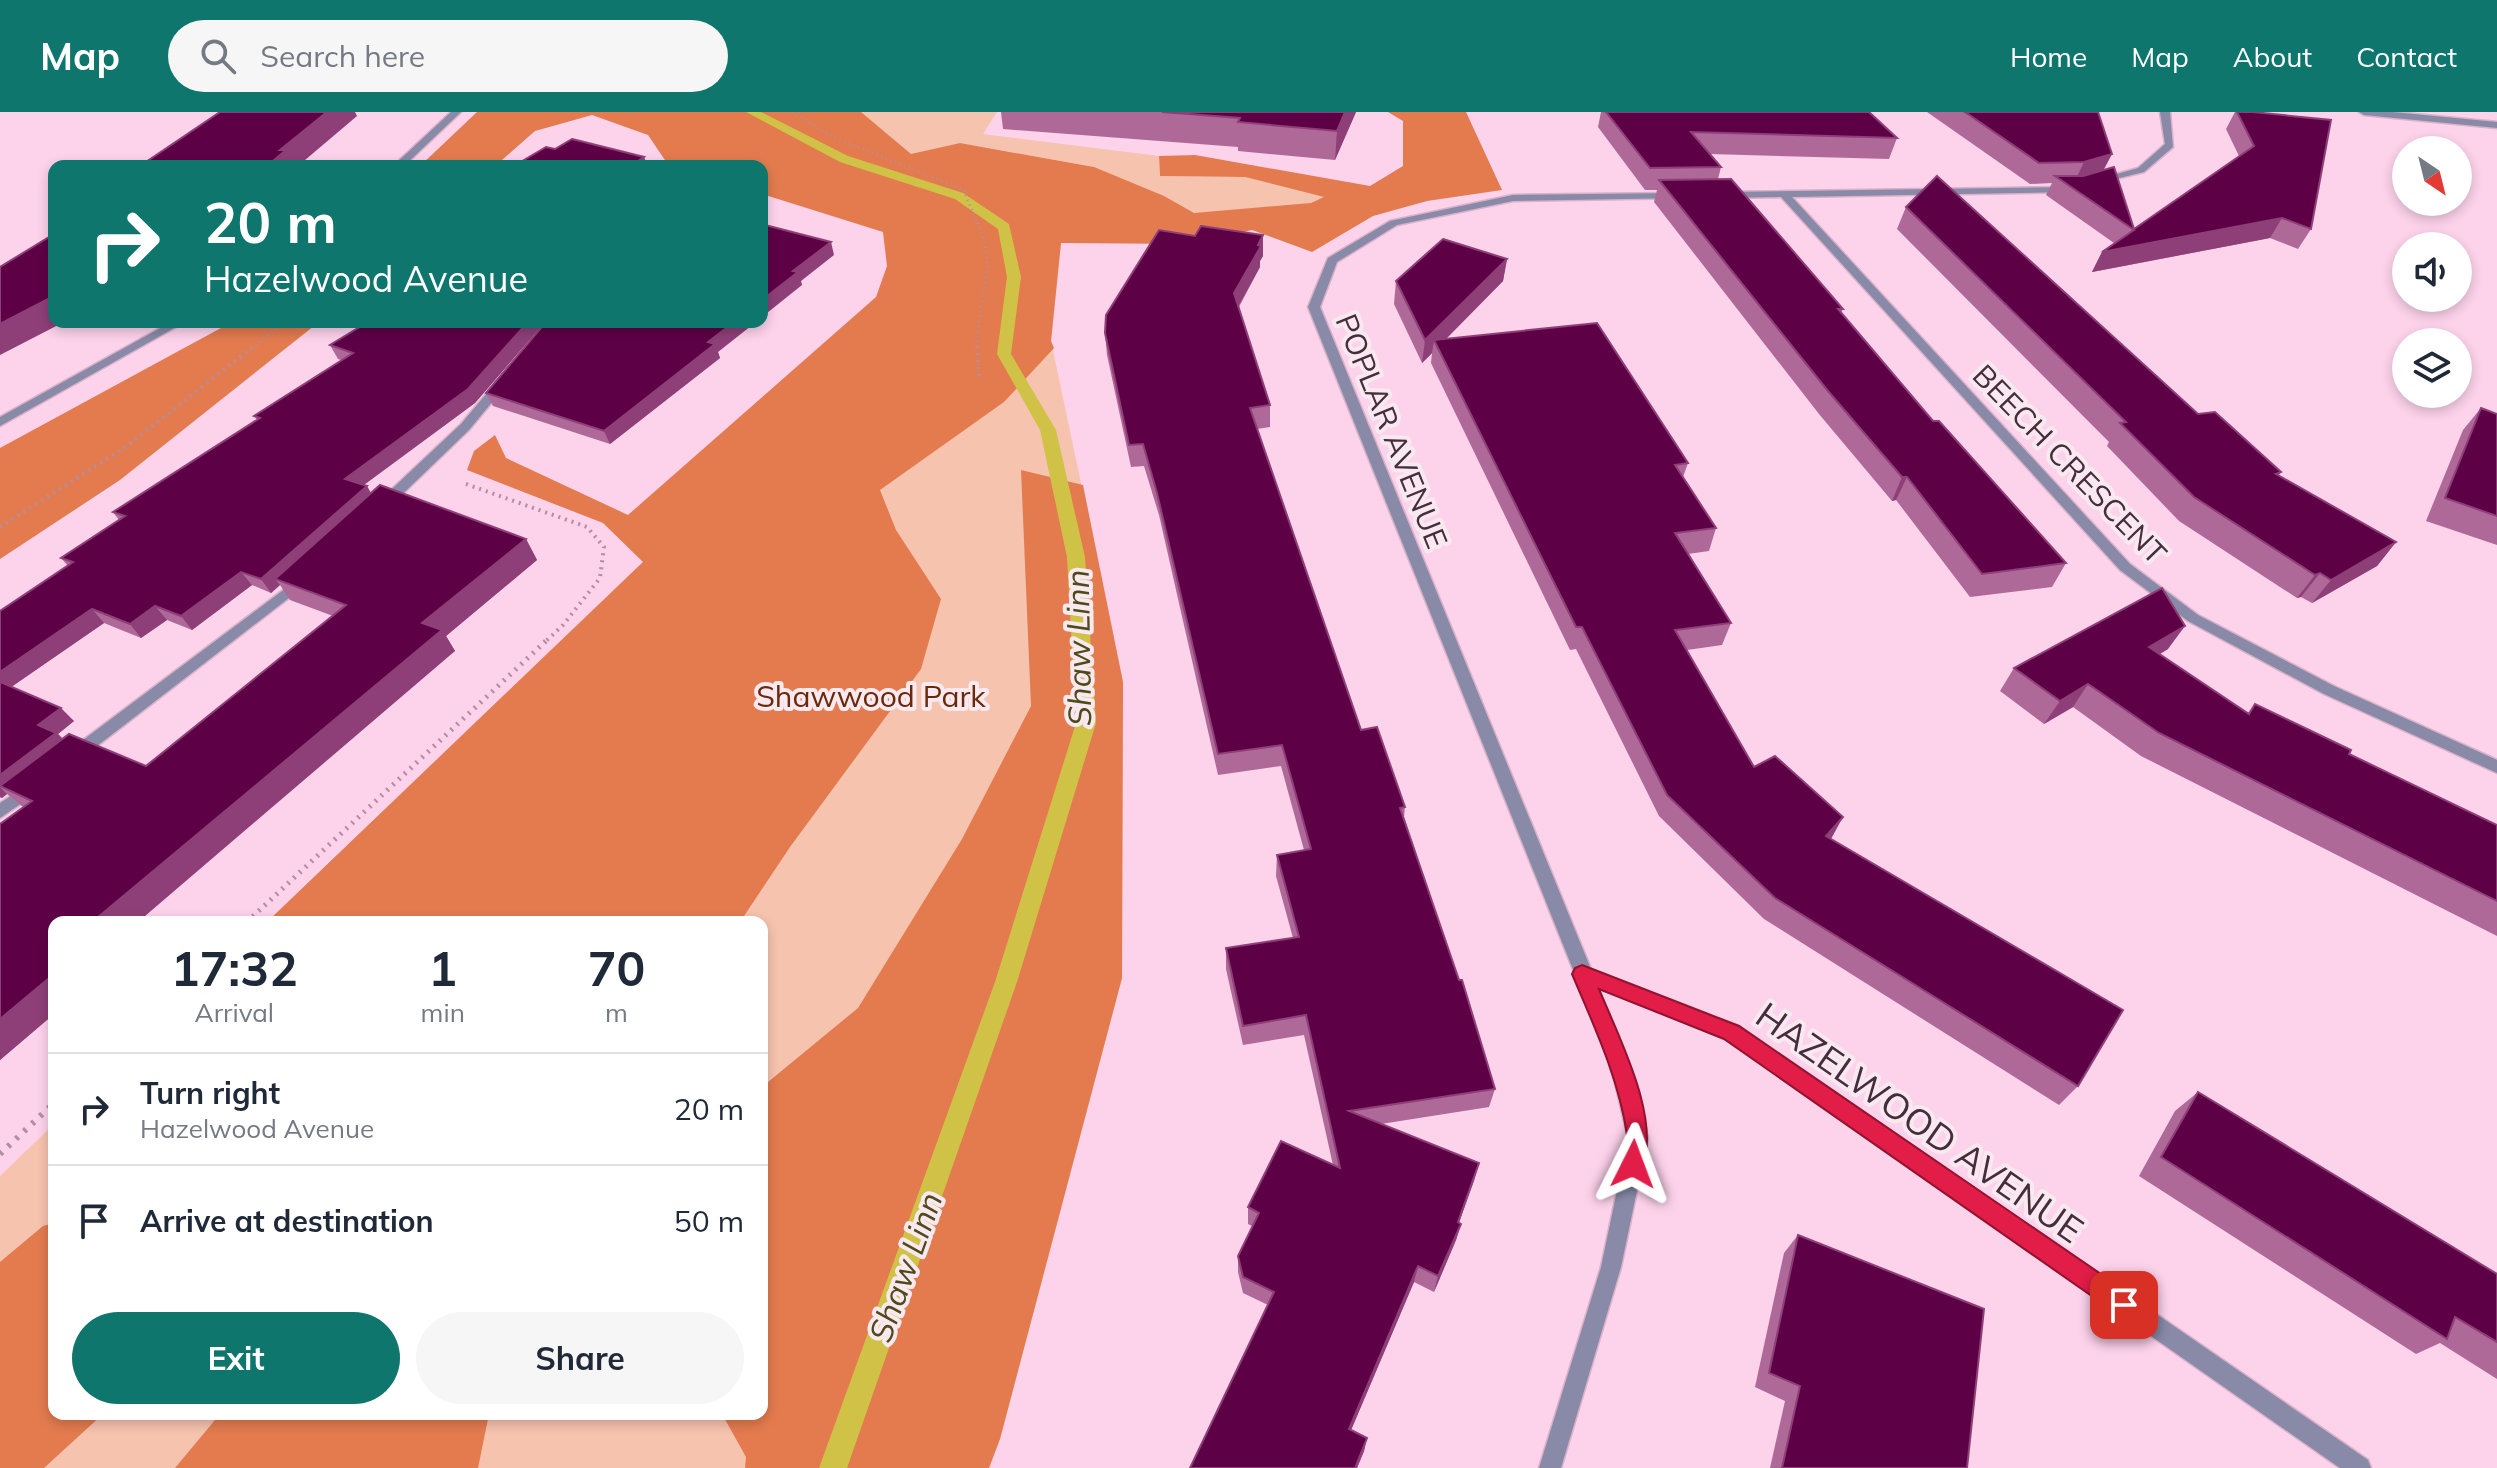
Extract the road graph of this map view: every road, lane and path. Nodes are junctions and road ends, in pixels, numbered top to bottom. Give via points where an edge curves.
1 (456, 112) edge
2 (792, 112) edge
3 (2165, 112) edge
4 (2364, 112) edge
5 (2497, 125) edge
6 (404, 160) edge
7 (1784, 194) junction
8 (1689, 196) edge
9 (1705, 196) edge
10 (168, 328) edge
11 (277, 328) edge
12 (515, 369) edge
13 (979, 379) dead end
14 (0, 422) edge
15 (424, 467) junction
16 (368, 519) edge
17 (0, 527) edge
18 (312, 571) edge
19 (63, 764) edge
20 (2497, 767) edge
21 (50, 774) edge
22 (0, 812) edge
23 (253, 916) edge
24 (1582, 974) junction
25 (48, 1109) edge
26 (0, 1154) edge
27 (1550, 1468) edge
28 (2360, 1468) edge

1 - 6 street
2 - 13 path via 815,129 964,190 987,258 976,327
3 - 7 street via 2170,145 2141,170 2074,189
4 - 5 street
7 - 9 street
7 - 20 street, BEECH CRESCENT via 2125,567 2193,618 2329,690
8 - 24 street, POPLAR AVENUE via 1513,198 1394,223 1332,260 1314,307
10 - 14 street
11 - 17 path via 127,446
12 - 15 street
15 - 16 street
15 - 23 path via 587,527 604,547 600,578 563,625
18 - 19 street
21 - 22 street
24 - 27 street, POPLAR AVENUE via 1619,1062 1638,1138 1611,1267
24 - 28 street, HAZELWOOD AVENUE via 1732,1032
25 - 26 path

